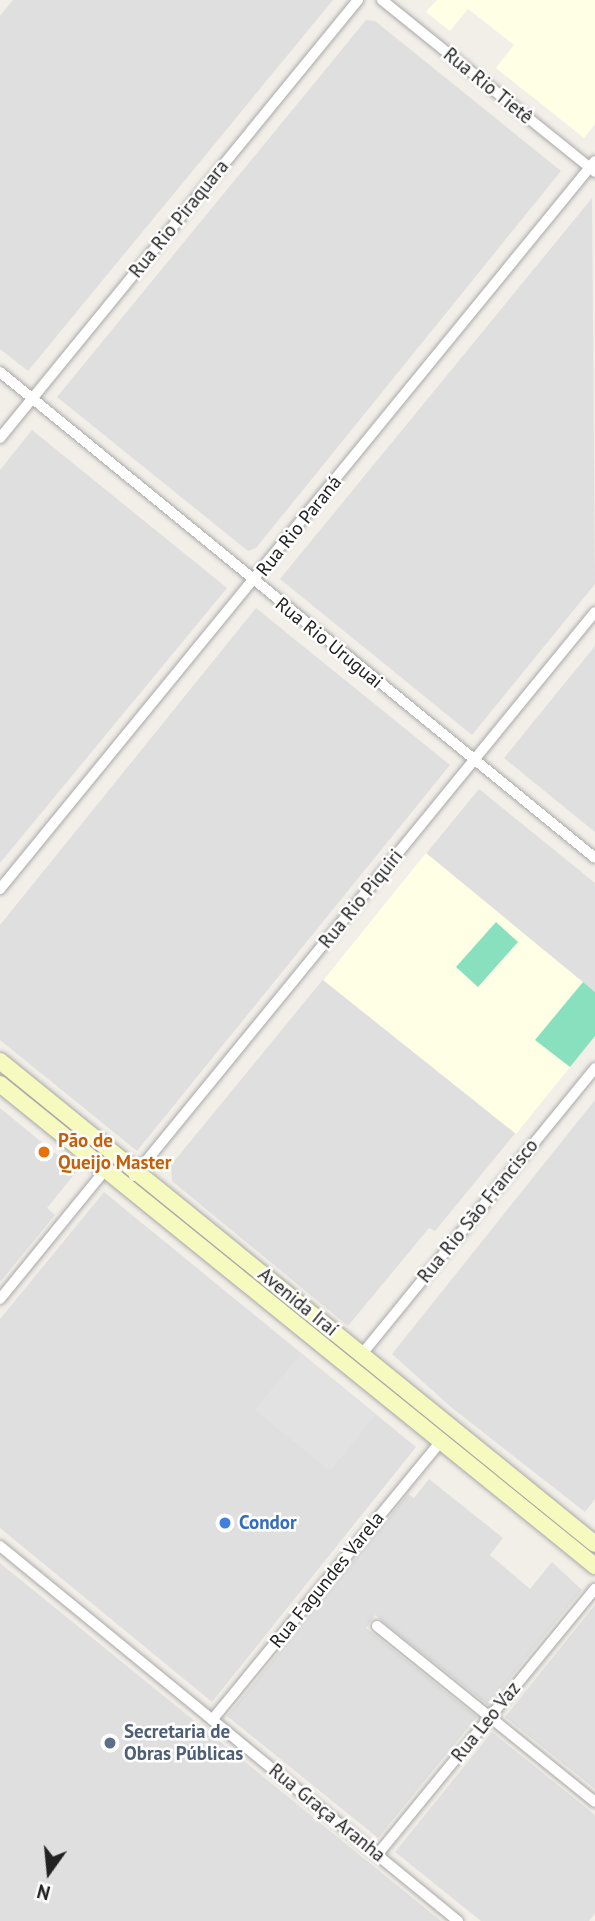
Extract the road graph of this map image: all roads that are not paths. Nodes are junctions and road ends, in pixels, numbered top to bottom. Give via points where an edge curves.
1 (358, 0) edge
2 (382, 0) edge
3 (593, 167) edge
4 (0, 372) edge
5 (32, 398) junction
6 (0, 438) edge
7 (254, 582) junction
8 (595, 611) edge
9 (474, 760) junction
10 (595, 858) edge
11 (0, 890) edge
12 (0, 1061) edge
13 (595, 1068) edge
14 (0, 1084) edge
15 (106, 1169) junction
16 (137, 1172) junction
17 (126, 1186) junction
18 (0, 1299) edge
19 (335, 1332) junction
20 (323, 1346) junction
21 (362, 1354) junction
22 (440, 1441) junction
23 (592, 1536) edge
24 (0, 1546) edge
25 (575, 1550) junction
26 (595, 1566) edge
27 (595, 1589) edge
28 (377, 1626) dead end
29 (489, 1717) junction
30 (212, 1720) junction
31 (595, 1802) edge
32 (377, 1855) junction
33 (458, 1921) edge

1 - 5 street, Rua Rio Piraquara
2 - 3 street, Rua Rio Tietê
3 - 7 street, Rua Rio Paraná
4 - 5 street, Rua Rio Uruguai
5 - 6 street, Rua Rio Piraquara
5 - 7 street, Rua Rio Uruguai
7 - 9 street, Rua Rio Uruguai
7 - 11 street, Rua Rio Paraná
8 - 9 street, Rua Rio Piquiri
9 - 10 street, Rua Rio Uruguai
9 - 16 street, Rua Rio Piquiri
12 - 16 main road, Avenida Iraí
13 - 21 street, Rua Rio São Francisco
14 - 15 main road, Avenida Iraí
15 - 17 main road, Avenida Iraí
15 - 18 street
16 - 17 street, Rua Rio Piquiri
16 - 19 main road, Avenida Iraí
17 - 20 main road, Avenida Iraí
19 - 20 main road
19 - 21 main road, Avenida Iraí
20 - 22 main road, Avenida Iraí
21 - 23 main road, Avenida Iraí
22 - 25 main road, Avenida Iraí
22 - 30 street, Rua Fagundes Varela
23 - 25 street
24 - 30 street, Rua Graça Aranha
25 - 26 main road, Avenida Iraí
27 - 29 street, Rua Leo Vaz
28 - 29 street
29 - 31 street
29 - 32 street, Rua Leo Vaz
30 - 32 street, Rua Graça Aranha
32 - 33 street, Rua Graça Aranha

